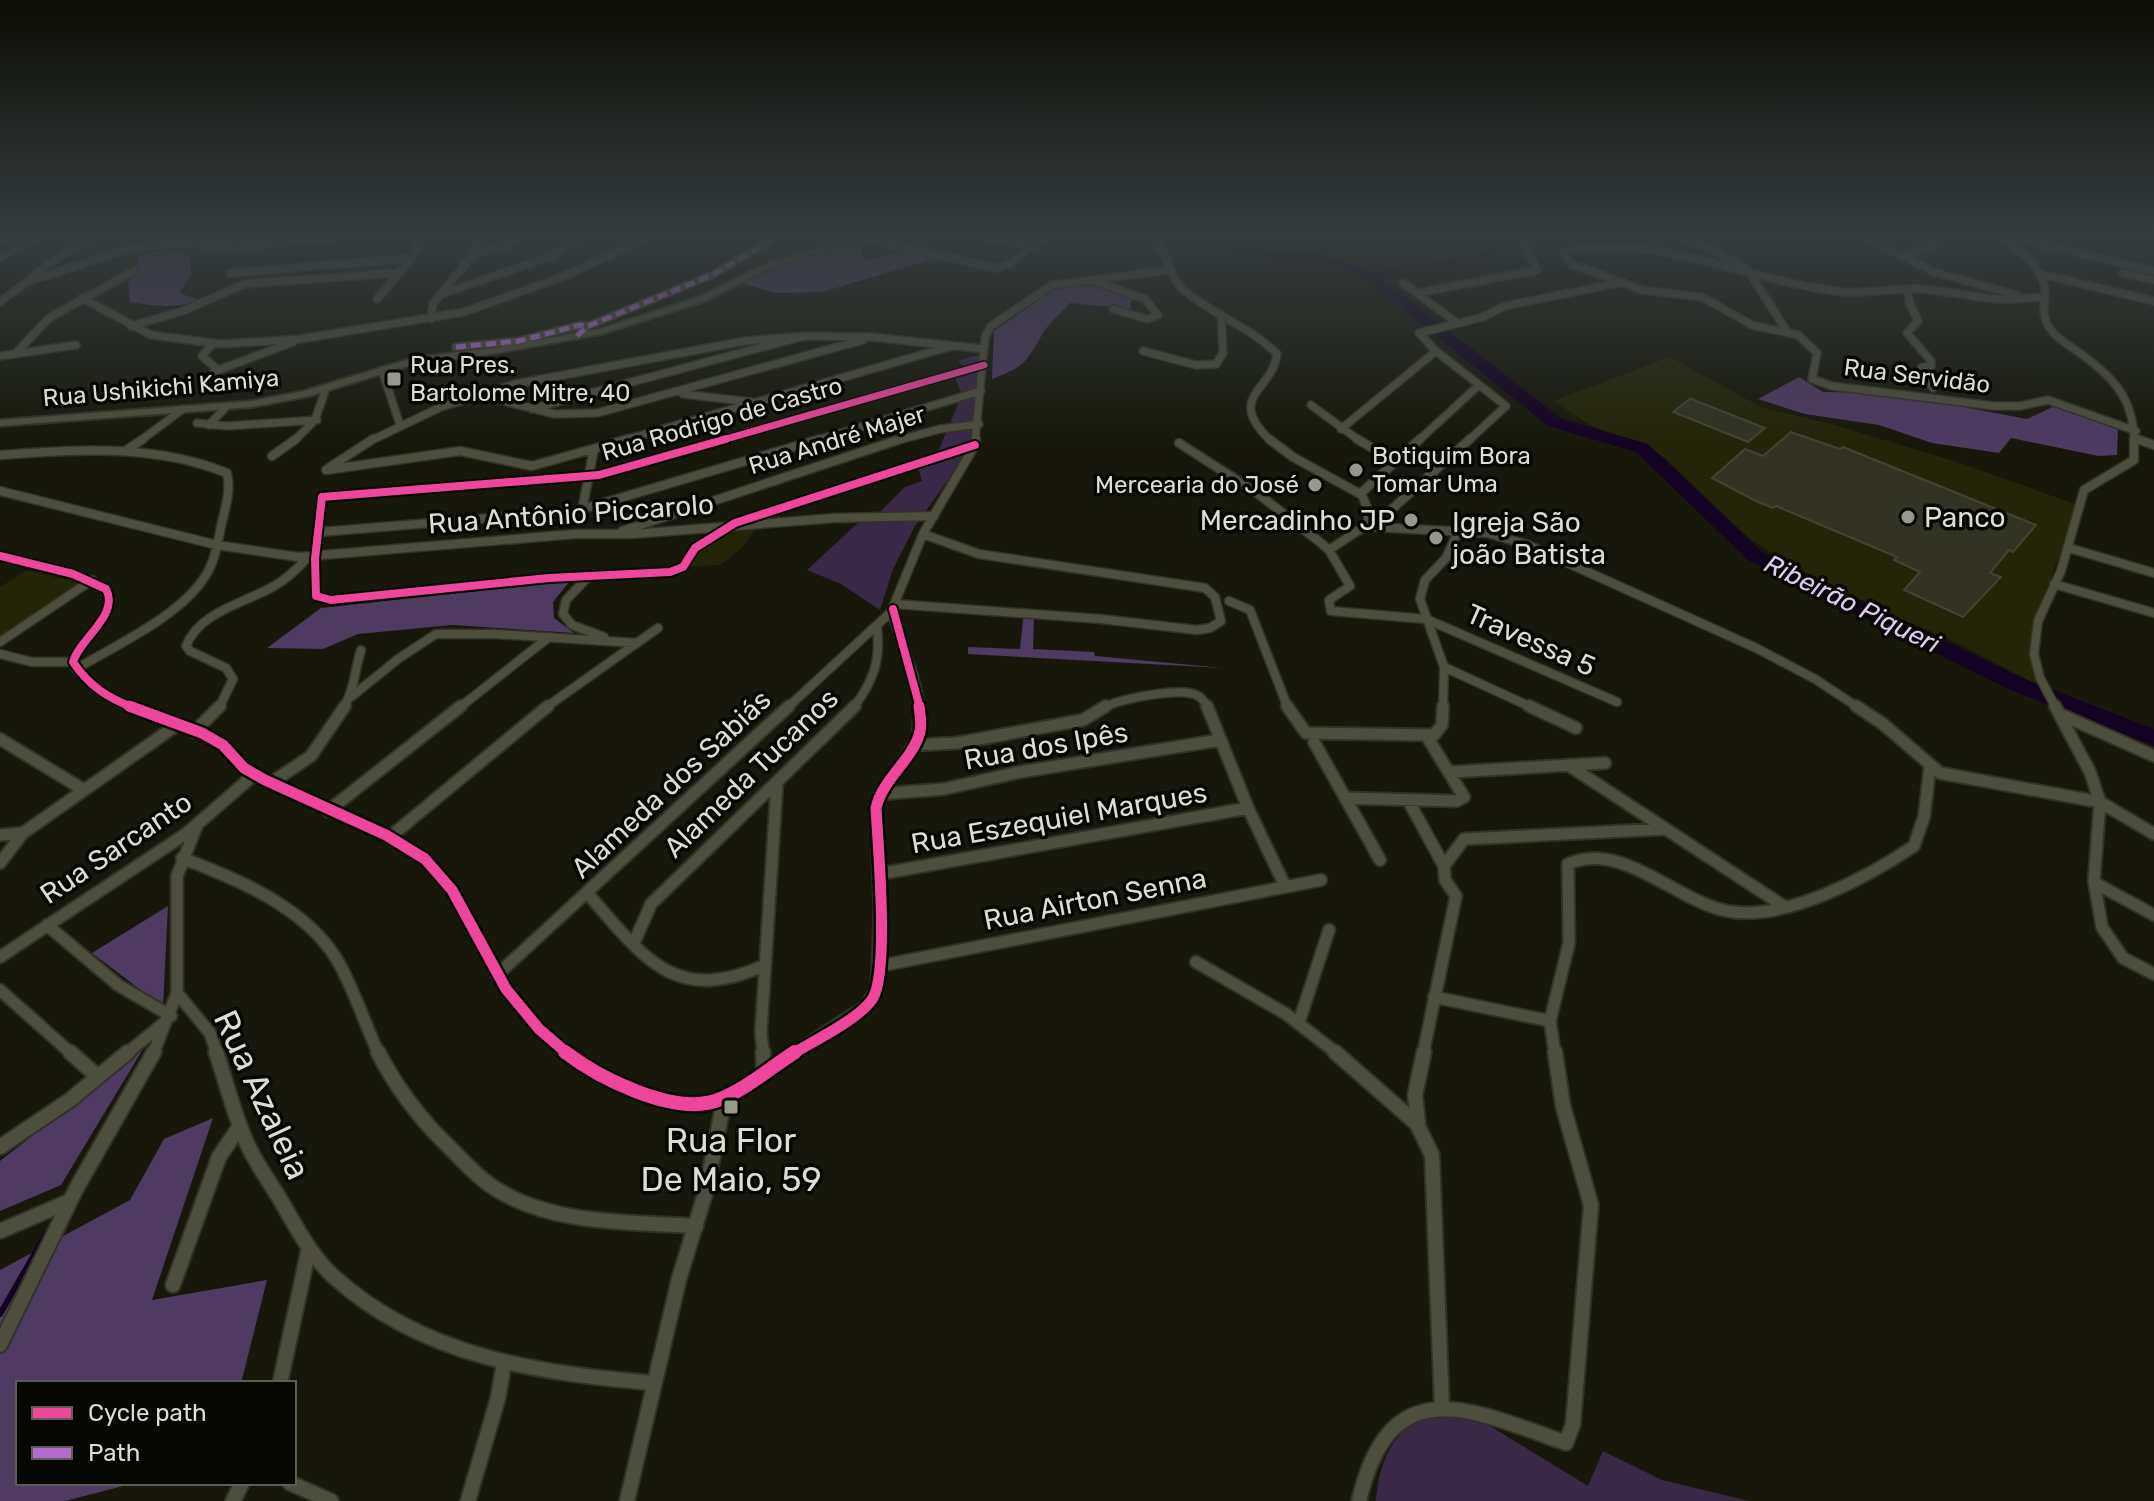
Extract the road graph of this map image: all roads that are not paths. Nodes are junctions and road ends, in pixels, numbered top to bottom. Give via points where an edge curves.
1 (74, 303) edge
2 (91, 303) edge
3 (201, 303) edge
4 (434, 303) edge
5 (490, 303) edge
6 (644, 303) edge
7 (688, 303) edge
8 (1023, 303) edge
9 (1148, 303) edge
10 (1204, 303) edge
11 (1430, 303) edge
12 (1520, 303) edge
13 (1713, 303) edge
14 (1772, 303) edge
15 (1910, 303) edge
16 (2043, 303) edge
17 (1113, 309) dead end
18 (1221, 314) junction
19 (431, 319) junction
20 (1457, 323) junction
21 (131, 326) junction
22 (588, 326) junction
23 (1786, 330) junction
24 (577, 336) junction
25 (804, 336) junction
26 (871, 337) junction
27 (300, 339) junction
28 (212, 344) junction
29 (76, 345) dead end
30 (952, 346) junction
31 (456, 347) dead end
32 (984, 349) junction
33 (1143, 351) dead end
34 (1436, 351) junction
35 (15, 354) junction
36 (0, 356) edge
37 (984, 365) junction
38 (382, 370) junction
39 (1479, 385) junction
40 (326, 388) junction
41 (1933, 388) dead end
42 (981, 391) junction
43 (677, 393) junction
44 (482, 395) junction
45 (755, 403) junction
46 (1311, 405) dead end
47 (225, 408) junction
48 (183, 409) junction
49 (531, 409) junction
50 (317, 420) junction
51 (0, 423) edge
52 (197, 423) dead end
53 (979, 424) junction
54 (209, 425) junction
55 (400, 425) junction
56 (1341, 429) junction
57 (2135, 435) junction
58 (1179, 443) dead end
59 (975, 445) junction
60 (2154, 445) edge
61 (594, 449) junction
62 (127, 450) junction
63 (0, 455) edge
64 (272, 456) dead end
65 (1393, 460) junction
66 (590, 475) junction
67 (0, 491) edge
68 (1360, 494) junction
69 (582, 510) junction
70 (934, 516) junction
71 (731, 525) junction
72 (1370, 526) junction
73 (320, 532) junction
74 (1458, 532) junction
75 (617, 533) junction
76 (923, 534) junction
77 (217, 545) junction
78 (2069, 548) junction
79 (1329, 550) junction
80 (0, 556) edge
81 (311, 557) junction
82 (2154, 573) edge
83 (590, 575) junction
84 (92, 580) junction
85 (2054, 584) junction
86 (1229, 601) dead end
87 (893, 608) junction
88 (2154, 613) edge
89 (1426, 619) junction
90 (658, 628) dead end
91 (877, 628) junction
92 (549, 637) junction
93 (614, 641) junction
94 (0, 642) edge
95 (637, 643) junction
96 (361, 650) dead end
97 (0, 654) edge
98 (74, 666) junction
99 (1444, 667) junction
100 (351, 697) junction
101 (1617, 702) dead end
102 (2062, 715) junction
103 (177, 725) junction
104 (1576, 728) dead end
105 (194, 732) junction
106 (1426, 735) junction
107 (0, 739) edge
108 (1220, 740) junction
109 (1314, 742) dead end
110 (915, 745) junction
111 (2154, 756) edge
112 (1605, 763) dead end
113 (1568, 765) junction
114 (1930, 767) junction
115 (1451, 772) junction
116 (255, 774) junction
117 (272, 782) junction
118 (777, 783) junction
119 (84, 790) junction
120 (880, 794) junction
121 (1345, 798) junction
122 (1408, 800) junction
123 (2100, 802) junction
124 (1248, 808) junction
125 (328, 811) junction
126 (197, 825) junction
127 (1663, 829) junction
128 (23, 833) junction
129 (2154, 834) edge
130 (0, 835) edge
131 (391, 836) junction
132 (182, 858) junction
133 (1380, 860) dead end
134 (0, 863) edge
135 (1444, 866) junction
136 (879, 874) junction
137 (1321, 880) dead end
138 (2095, 883) junction
139 (1285, 886) junction
140 (588, 894) junction
141 (1785, 907) junction
142 (2154, 915) edge
143 (47, 925) junction
144 (1329, 930) dead end
145 (634, 943) junction
146 (0, 957) edge
147 (1196, 962) dead end
148 (765, 965) junction
149 (879, 966) junction
150 (2154, 974) edge
151 (497, 975) junction
152 (0, 990) edge
153 (177, 993) junction
154 (1434, 997) junction
155 (170, 1017) junction
156 (1550, 1021) junction
157 (1299, 1022) junction
158 (764, 1071) junction
159 (98, 1077) junction
160 (725, 1096) junction
161 (1418, 1122) junction
162 (240, 1126) junction
163 (0, 1147) edge
164 (70, 1201) junction
165 (696, 1226) junction
166 (0, 1231) edge
167 (309, 1248) junction
168 (173, 1285) dead end
169 (0, 1345) edge
170 (504, 1363) junction
171 (280, 1381) edge
172 (654, 1383) junction
173 (1442, 1407) junction
174 (295, 1485) edge
175 (331, 1501) edge
176 (468, 1501) edge
177 (627, 1501) edge
178 (1359, 1501) edge

1 - 35 street via 49,318
2 - 21 street
3 - 21 street
4 - 19 street
5 - 19 street
6 - 22 street
7 - 24 main road, Rua Ushikichi Kamiya
8 - 32 street via 991,326
9 - 17 street via 1158,315 1143,318
10 - 18 street
11 - 20 street
12 - 20 street
13 - 23 street, Rua Servidão via 1752,325
14 - 23 street
15 - 41 street via 1918,321 1907,333 1931,361 1920,371
16 - 57 street via 2055,335 2121,385
18 - 33 street via 1223,353 1216,364 1196,365
18 - 68 street via 1277,354 1276,364 1252,397 1250,415 1257,428 1316,471
19 - 27 street
20 - 34 street via 1418,334
21 - 28 street via 151,335
22 - 24 street
22 - 31 street
23 - 57 street, Rua Servidão via 1815,350 1812,379 1823,385 1994,406 2048,400
24 - 38 main road, Rua Ushikichi Kamiya
25 - 26 street
25 - 44 street via 760,337 528,381
25 - 49 street
26 - 30 street
26 - 43 street
27 - 28 street
27 - 28 street via 215,370 202,356
29 - 35 street
30 - 32 street
30 - 45 street
32 - 37 street, Alameda dos Sabiás
34 - 39 street
34 - 56 street
35 - 36 street
37 - 42 street, Alameda dos Sabiás
37 - 66 street, Rua Rodrigo de Castro
38 - 40 main road, Rua Ushikichi Kamiya
38 - 55 street
39 - 65 street
39 - 72 street via 1506,406
40 - 47 main road, Rua Ushikichi Kamiya
40 - 50 street
42 - 53 street, Alameda dos Sabiás
42 - 69 street
43 - 45 street
43 - 49 street via 589,414
44 - 49 street
44 - 55 street
45 - 61 street
46 - 56 street
47 - 48 main road, Rua Ushikichi Kamiya
47 - 54 street
48 - 51 main road, Rua Ushikichi Kamiya
48 - 62 street
50 - 54 street
50 - 64 street
52 - 54 street
53 - 59 street, Alameda dos Sabiás
53 - 75 street, Rua André Majer via 898,441
55 - 61 street via 326,470 460,451 527,466
56 - 65 street
57 - 60 street
57 - 78 street via 2132,463 2097,478 2084,490
58 - 79 street via 1248,486
59 - 70 street, Alameda dos Sabiás
59 - 71 street
61 - 66 street
62 - 63 street
62 - 77 street via 227,473 230,485
65 - 68 street
66 - 69 street
66 - 73 street, Rua Rodrigo de Castro via 322,497
67 - 77 street, Rua Antônio Piccarolo
68 - 72 street
69 - 73 street
70 - 71 street, Rua Antônio Piccarolo
70 - 76 street, Alameda dos Sabiás
71 - 75 street, Rua Antônio Piccarolo
71 - 83 street via 695,548 678,570
72 - 74 street
72 - 79 street
73 - 81 street
74 - 89 street via 1446,558 1423,586 1420,599
74 - 114 street via 1488,533 1530,546 1781,661 1883,724
75 - 81 street, Rua Antônio Piccarolo
76 - 87 street, Alameda dos Sabiás
76 - 87 street via 979,554 1205,588 1213,591 1221,621 1210,629 1194,629 1101,618
77 - 81 street, Rua Antônio Piccarolo
77 - 98 street via 207,574 189,595
78 - 82 street
78 - 85 street
79 - 89 street, Travessa 5 via 1350,586 1329,600 1331,611
80 - 84 street
81 - 83 street via 316,596 331,600
81 - 105 street via 283,580 189,635 190,651 226,668 233,679 218,710
83 - 93 street via 566,600 563,614 572,625
84 - 94 street
84 - 98 street via 111,599 103,618 77,648
85 - 88 street
85 - 102 street via 2034,643 2036,666
86 - 106 street via 1250,610 1278,684 1306,733
87 - 91 street, Alameda dos Sabiás
87 - 110 street via 919,700 921,730
89 - 99 street
89 - 101 street, Travessa 5
90 - 95 street
91 - 118 street, Alameda Tucanos via 881,661 865,694
91 - 140 street, Alameda dos Sabiás
92 - 93 street
92 - 100 street via 444,633 422,642
92 - 125 street
93 - 95 street
95 - 131 street via 549,705
96 - 100 street
97 - 98 street
98 - 103 street via 104,693
99 - 104 street
99 - 106 street via 1442,725 1434,735
100 - 117 street via 311,756
102 - 111 street
102 - 123 street
103 - 105 street
103 - 119 street
105 - 116 street via 219,741
106 - 115 street
107 - 119 street
108 - 110 street via 1206,703 1185,692 1117,701 1083,720 957,743
108 - 120 street, Rua dos Ipês via 944,789
108 - 124 street
109 - 121 street
110 - 120 street
112 - 113 street
113 - 115 street
113 - 127 street
114 - 123 street via 1955,777
114 - 141 street via 1924,817 1914,846 1869,874
115 - 122 street via 1464,797
116 - 117 street
116 - 126 street, Rua Sarcanto
117 - 125 street
118 - 145 street, Alameda Tucanos via 651,904
118 - 148 street
119 - 128 street
120 - 136 street
121 - 122 street
121 - 133 street
122 - 135 street
123 - 129 street
123 - 138 street
124 - 136 street, Rua Eszequiel Marques
124 - 139 street
125 - 131 street
126 - 132 street, Rua Azaleia
126 - 143 street, Rua Sarcanto
127 - 135 street via 1464,839
127 - 141 street
128 - 130 street
128 - 134 street
131 - 151 street via 431,861
132 - 153 street, Rua Azaleia via 175,901
132 - 165 street via 234,880 319,935 337,958 398,1088 448,1147 497,1190 560,1213 615,1223
135 - 154 street via 1445,880 1456,896
136 - 149 street
137 - 139 street, Rua Airton Senna
138 - 142 street
138 - 150 street via 2102,927 2114,947 2123,958
139 - 149 street, Rua Airton Senna
140 - 145 street
140 - 151 street, Alameda dos Sabiás
141 - 156 street via 1747,914 1715,909 1611,860 1577,858 1568,864 1569,943
143 - 146 street, Rua Sarcanto
143 - 155 street via 118,985
144 - 157 street
145 - 148 street via 670,974 691,982 732,982
147 - 157 street
148 - 158 street
149 - 158 street via 876,993 866,1006
151 - 160 street via 528,1017 586,1069 679,1101 706,1104
152 - 159 street
153 - 155 street
153 - 162 street, Rua Azaleia via 210,1033
154 - 156 street
154 - 161 street via 1415,1095
155 - 159 street
155 - 164 street
156 - 173 street via 1565,1117 1591,1205 1573,1424 1566,1443
157 - 161 street
158 - 160 street
159 - 163 street
160 - 165 street
161 - 173 street via 1432,1155
162 - 167 street, Rua Azaleia
162 - 168 street via 219,1157
164 - 166 street
164 - 169 street
165 - 172 street
167 - 170 street, Rua Azaleia via 332,1275 388,1318 431,1340
167 - 171 street
170 - 172 street, Rua Azaleia via 569,1376
170 - 176 street
172 - 177 street
173 - 178 street via 1407,1417 1390,1431 1363,1476
174 - 175 street

